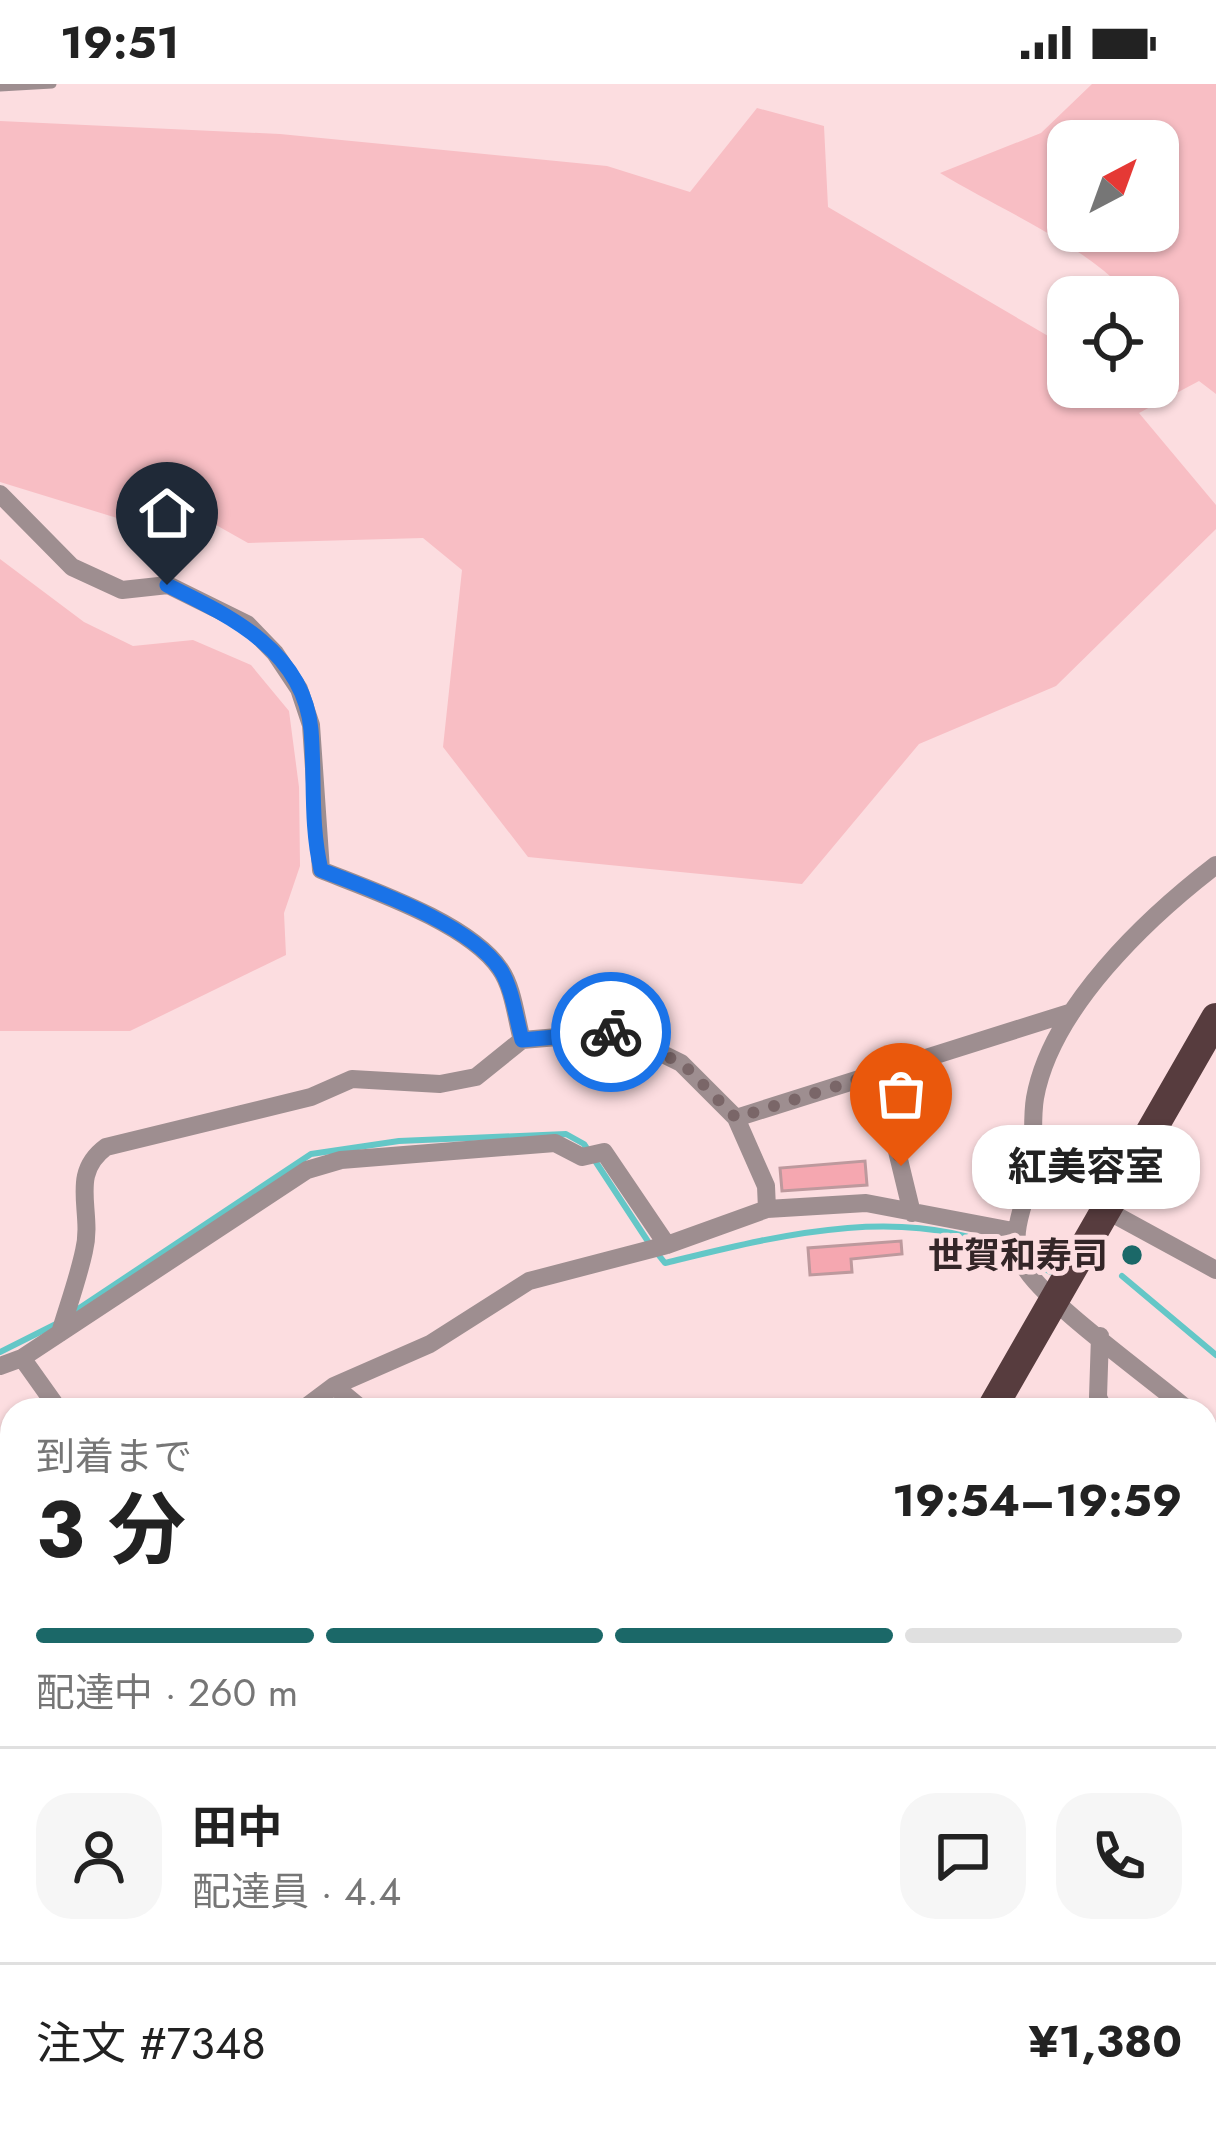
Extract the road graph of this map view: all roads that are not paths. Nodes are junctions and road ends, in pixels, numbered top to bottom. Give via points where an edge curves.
1 (52, 84) edge
2 (0, 87) edge
3 (0, 494) edge
4 (1216, 865) edge
5 (1072, 1012) junction
6 (1216, 1018) edge
7 (522, 1040) junction
8 (878, 1073) junction
9 (736, 1118) junction
10 (767, 1209) junction
11 (1106, 1210) junction
12 (912, 1213) junction
13 (1013, 1231) junction
14 (667, 1245) junction
15 (1216, 1270) edge
16 (1054, 1300) junction
17 (60, 1333) junction
18 (1100, 1336) junction
19 (22, 1358) junction
20 (0, 1366) edge
21 (334, 1386) junction
22 (50, 1398) edge
23 (318, 1398) edge
24 (348, 1398) edge
25 (999, 1398) edge
26 (1098, 1398) edge
27 (1174, 1398) edge

1 - 2 lane
3 - 7 street via 72,567 122,590 167,585 247,624 275,653 311,725 321,870 487,952 503,973
4 - 5 street via 1131,936
5 - 8 street
5 - 13 street via 1035,1096 1032,1169
6 - 11 highway
7 - 9 street via 618,1032 682,1063
7 - 17 street via 476,1077 440,1084 352,1079 311,1097 106,1147 88,1160 86,1245
8 - 9 street
8 - 12 street
9 - 10 street via 766,1186
10 - 12 street via 866,1203
10 - 14 street
11 - 15 street
11 - 16 highway
12 - 13 street
13 - 16 street via 1024,1266
14 - 17 street via 604,1152 582,1157 555,1143 390,1154 307,1170
14 - 21 street via 529,1281 430,1344
16 - 18 street
16 - 25 highway
17 - 19 street
18 - 26 street
18 - 27 street
19 - 20 street
19 - 22 street
21 - 23 street
21 - 24 street

